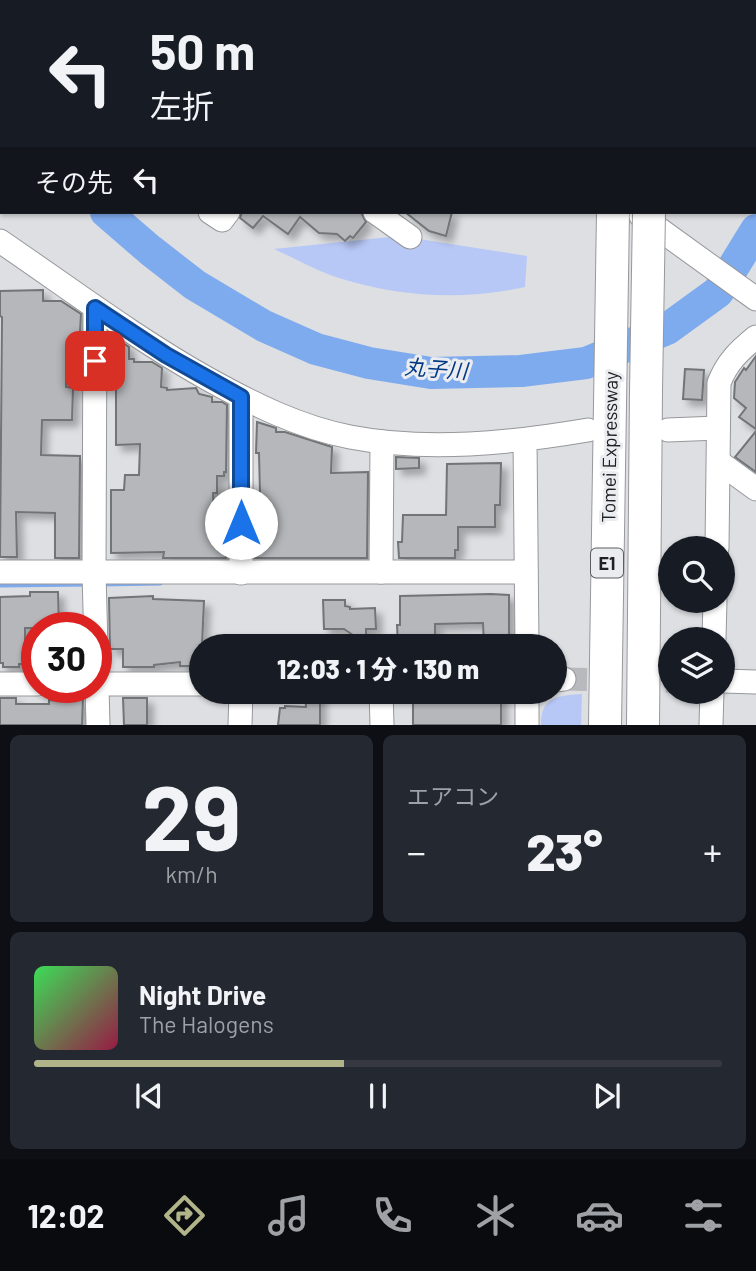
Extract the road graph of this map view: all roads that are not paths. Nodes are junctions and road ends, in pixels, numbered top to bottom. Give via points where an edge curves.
1 (213, 214) edge
2 (226, 214) edge
3 (378, 214) edge
4 (613, 214) edge
5 (651, 218) edge
6 (410, 237) dead end
7 (0, 241) edge
8 (756, 299) edge
9 (95, 308) junction
10 (756, 337) edge
11 (241, 397) junction
12 (718, 428) junction
13 (588, 430) dead end
14 (668, 430) dead end
15 (525, 441) junction
16 (382, 442) junction
17 (719, 462) junction
18 (756, 489) edge
19 (717, 536) edge
20 (0, 572) edge
21 (94, 572) junction
22 (381, 572) junction
23 (526, 572) junction
24 (241, 573) junction
25 (95, 612) edge
26 (527, 634) edge
27 (735, 681) edge
28 (756, 682) edge
29 (0, 684) edge
30 (21, 684) edge
31 (112, 684) edge
32 (189, 684) edge
33 (97, 703) edge
34 (241, 704) edge
35 (381, 704) edge
36 (527, 704) edge
37 (712, 704) edge
38 (98, 725) edge
39 (240, 725) edge
40 (382, 725) edge
41 (527, 725) edge
42 (605, 725) edge
43 (643, 725) edge
44 (711, 725) edge

1 - 2 street via 222,220
3 - 6 street
4 - 42 highway, Tomei Expressway / E1
5 - 8 street
5 - 43 highway, Tomei Expressway / E1, bridge
7 - 9 street
9 - 11 street
9 - 21 street
10 - 12 street via 724,369 719,383
11 - 16 street via 309,426
11 - 24 street
12 - 14 street
12 - 17 street
13 - 15 street
15 - 16 street
15 - 23 street
16 - 22 street
17 - 18 street
17 - 19 street
20 - 21 street
21 - 24 street
21 - 25 street
22 - 23 street
22 - 24 street
23 - 26 street
27 - 28 street
29 - 30 street
31 - 32 street
33 - 38 street
34 - 39 street
35 - 40 street
36 - 41 street
37 - 44 street

